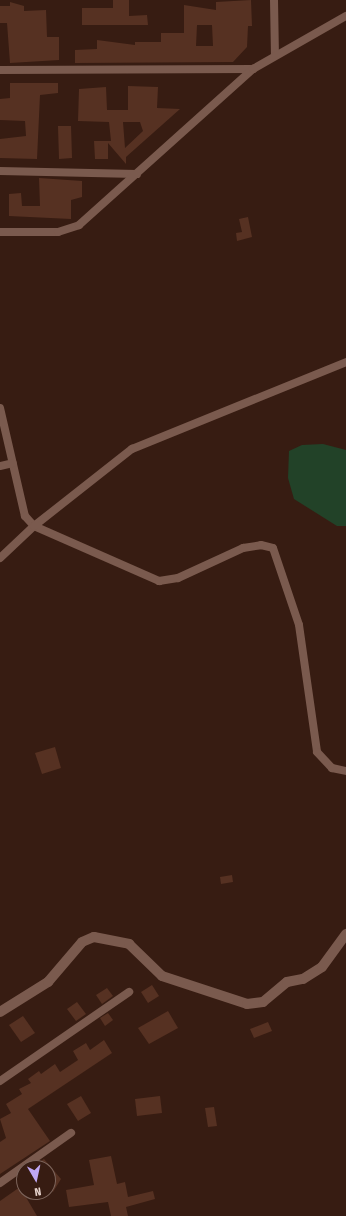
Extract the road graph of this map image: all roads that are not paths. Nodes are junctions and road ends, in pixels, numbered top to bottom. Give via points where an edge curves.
1 (274, 0) edge
2 (346, 16) edge
3 (275, 55) junction
4 (253, 68) junction
5 (0, 70) edge
6 (0, 171) edge
7 (137, 174) junction
8 (0, 232) edge
9 (346, 362) edge
10 (0, 408) edge
11 (13, 463) junction
12 (0, 466) edge
13 (34, 526) junction
14 (0, 558) edge
15 (346, 771) edge
16 (346, 934) edge
17 (129, 992) dead end
18 (0, 1012) edge
19 (0, 1081) edge
20 (71, 1133) dead end
21 (0, 1183) edge

1 - 3 street
2 - 3 street
3 - 4 street
4 - 5 street
4 - 7 street
6 - 7 street
7 - 8 street via 71,230
9 - 13 street via 132,449
10 - 11 street
11 - 12 street
11 - 13 street via 25,516
13 - 14 street
13 - 15 street via 160,581 178,578 243,548 261,544 273,548 299,625 318,752 332,768
16 - 18 street via 322,967 303,979 287,982 263,1002 247,1004 162,976 129,944 94,937 82,942 48,982
17 - 19 street
20 - 21 street

